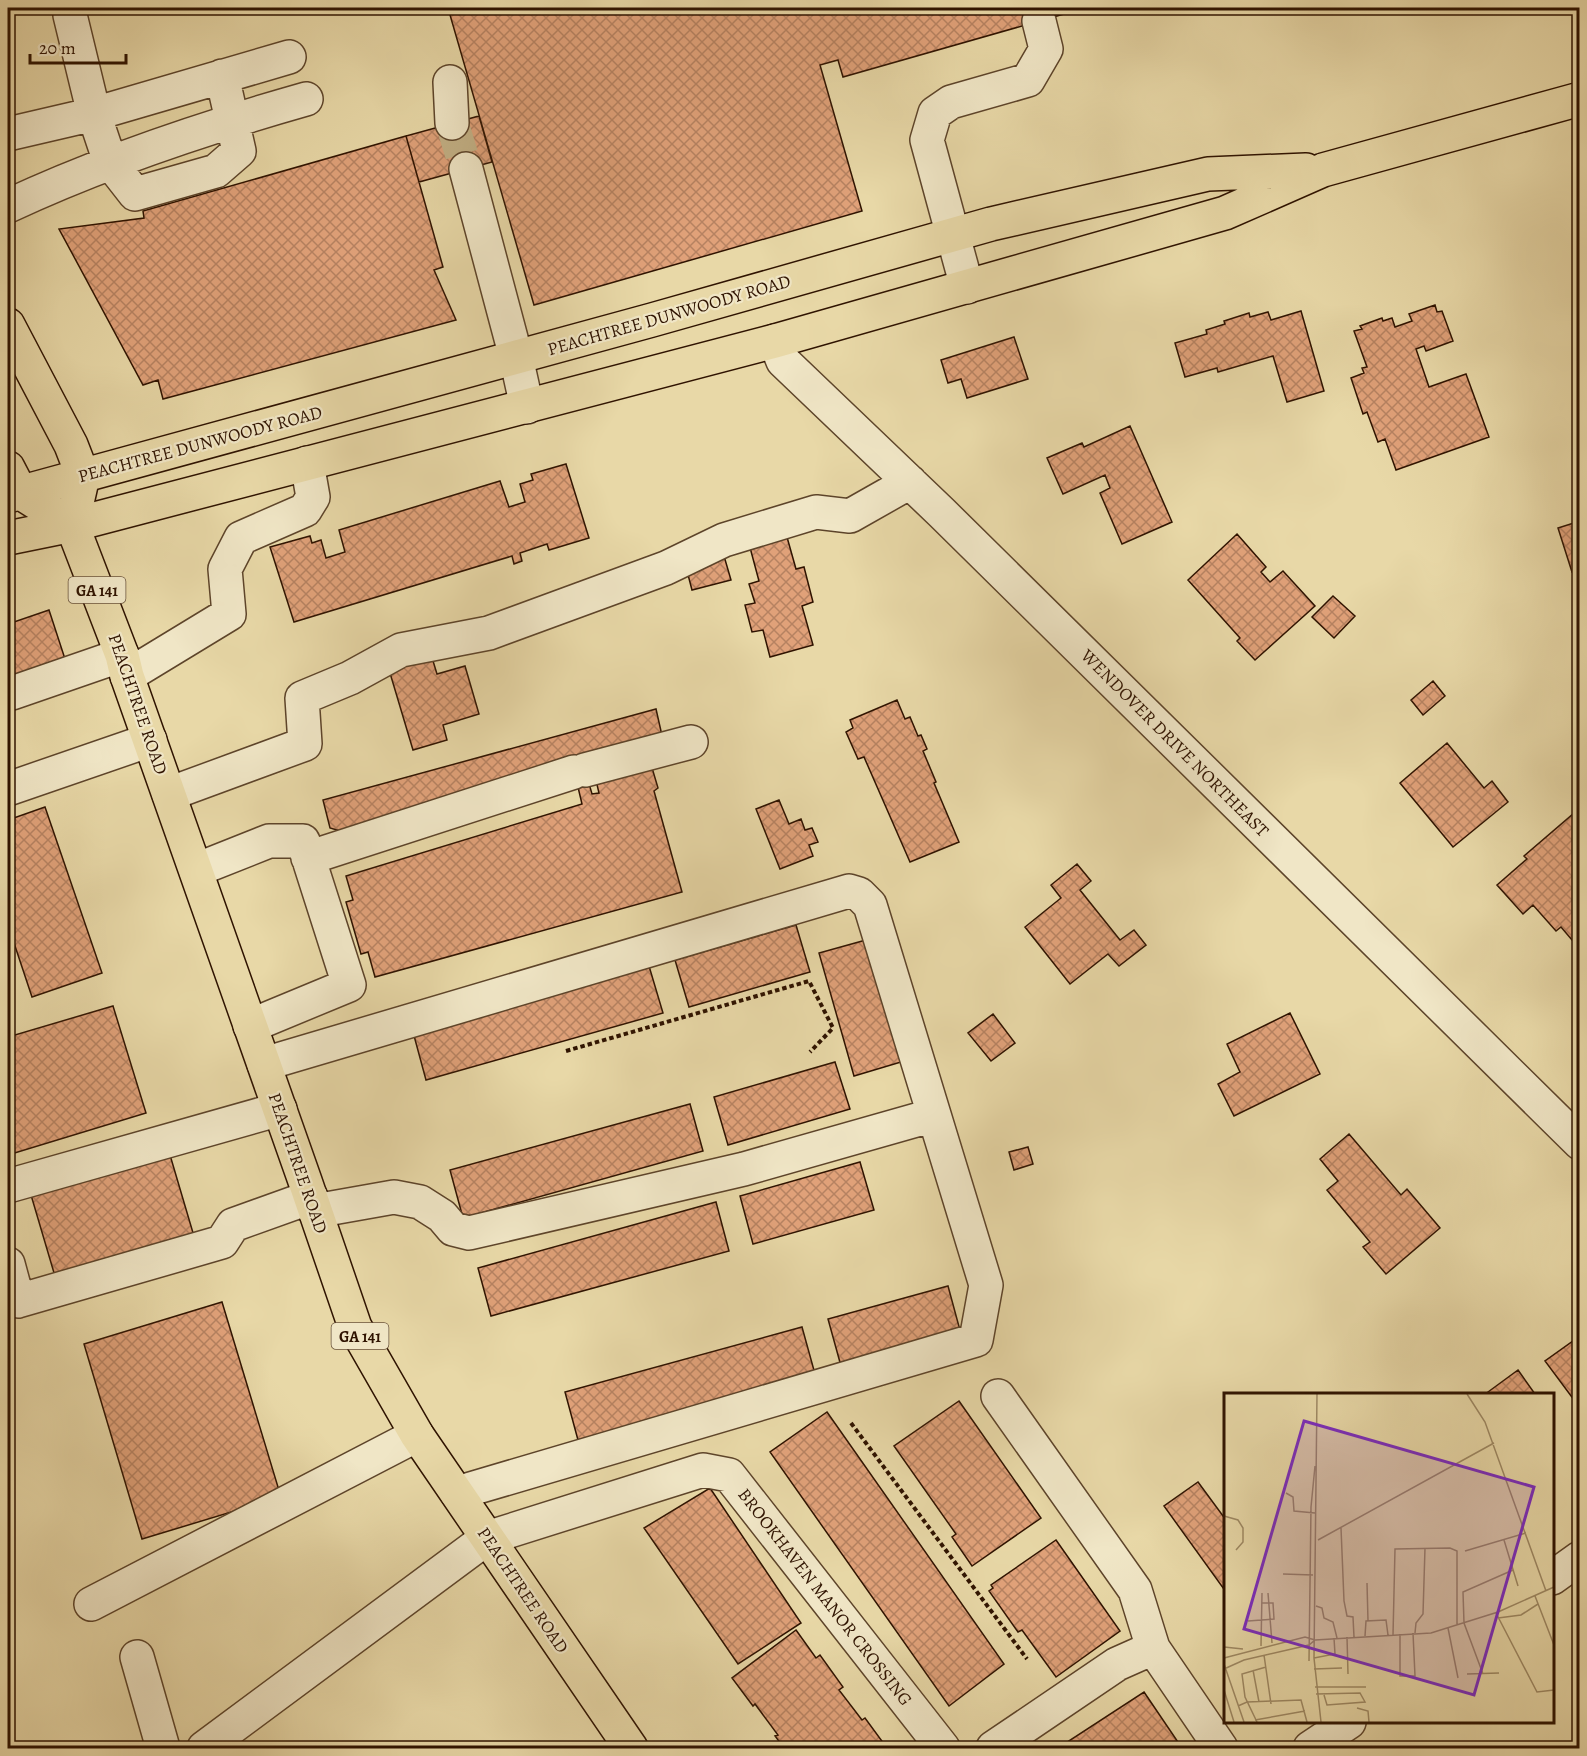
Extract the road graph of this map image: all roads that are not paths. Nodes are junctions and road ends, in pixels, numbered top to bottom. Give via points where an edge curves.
1 (70, 15) dead end
2 (1039, 21) dead end
3 (289, 57) dead end
4 (222, 76) junction
5 (450, 82) dead end
6 (306, 99) dead end
7 (1580, 99) edge
8 (94, 114) junction
9 (232, 120) junction
10 (452, 123) tunnel mouth
11 (8, 134) edge
12 (110, 162) junction
13 (466, 169) tunnel mouth
14 (1323, 170) junction
15 (8, 206) edge
16 (953, 235) junction
17 (967, 287) junction
18 (8, 325) edge
19 (775, 341) junction
20 (516, 357) junction
21 (527, 407) junction
22 (307, 463) junction
23 (83, 476) junction
24 (910, 482) junction
25 (12, 486) edge
26 (72, 525) junction
27 (8, 538) edge
28 (124, 665) junction
29 (8, 690) edge
30 (150, 740) junction
31 (691, 742) dead end
32 (8, 789) edge
33 (169, 794) junction
34 (308, 858) junction
35 (196, 870) junction
36 (250, 1026) junction
37 (264, 1064) junction
38 (280, 1109) junction
39 (934, 1115) junction
40 (1580, 1143) edge
41 (8, 1186) edge
42 (313, 1204) junction
43 (8, 1264) edge
44 (998, 1396) dead end
45 (417, 1435) junction
46 (457, 1493) junction
47 (488, 1538) junction
48 (1580, 1558) edge
49 (1554, 1577) edge
50 (91, 1604) dead end
51 (1153, 1648) junction
52 (137, 1657) dead end
53 (1348, 1723) edge
54 (624, 1746) edge
55 (163, 1749) edge
56 (204, 1749) edge
57 (943, 1749) edge
58 (993, 1749) edge
59 (1221, 1749) edge
60 (1310, 1749) edge

1 - 8 street
2 - 16 street via 1046,50 1028,80 951,102 935,113 927,140
3 - 4 street
4 - 8 street
4 - 9 street
5 - 10 street
6 - 9 street
7 - 14 main road, PEACHTREE DUNWOODY ROAD
8 - 11 street
8 - 12 street
9 - 12 street via 239,152 216,171 135,194
12 - 15 street
13 - 20 street
14 - 16 main road, PEACHTREE DUNWOODY ROAD via 1208,174
14 - 17 main road, PEACHTREE DUNWOODY ROAD via 1225,213
16 - 17 street
16 - 20 main road, PEACHTREE DUNWOODY ROAD
17 - 19 main road, PEACHTREE DUNWOODY ROAD
18 - 23 main road via 72,445
19 - 21 main road, PEACHTREE DUNWOODY ROAD
19 - 24 street, WENDOVER DRIVE NORTHEAST via 783,361
20 - 21 street
20 - 23 main road, PEACHTREE DUNWOODY ROAD
21 - 22 main road, PEACHTREE DUNWOODY ROAD
22 - 26 main road, PEACHTREE DUNWOODY ROAD
22 - 28 street via 313,497 305,510 240,538 225,569 229,614
23 - 25 main road, PEACHTREE DUNWOODY ROAD
23 - 26 main road
24 - 33 street via 850,516 816,512 724,540 666,568 489,633 401,650 302,698 305,744
24 - 40 street, WENDOVER DRIVE NORTHEAST
25 - 26 main road
26 - 27 main road, PEACHTREE DUNWOODY ROAD
26 - 28 main road, PEACHTREE ROAD / GA 141
28 - 29 street via 12,693
28 - 30 main road, PEACHTREE ROAD / GA 141
30 - 32 street
30 - 33 main road, PEACHTREE ROAD / GA 141
31 - 34 street via 580,771
33 - 35 main road, PEACHTREE ROAD / GA 141
34 - 35 street via 303,840 269,841
34 - 36 street via 348,985
35 - 36 main road, PEACHTREE ROAD / GA 141
36 - 37 main road, PEACHTREE ROAD / GA 141
37 - 38 main road, PEACHTREE ROAD / GA 141
37 - 39 street via 849,891 859,894 870,905
38 - 41 street
38 - 42 main road, PEACHTREE ROAD / GA 141
39 - 42 street via 744,1169 469,1233 453,1229 442,1216 420,1202 394,1197
39 - 46 street via 986,1284 976,1340
42 - 43 street via 233,1225 222,1242 18,1301
42 - 45 main road, PEACHTREE ROAD / GA 141 via 355,1327
44 - 51 street via 1135,1590
45 - 46 main road, PEACHTREE ROAD / GA 141
45 - 50 street
46 - 47 main road, PEACHTREE ROAD / GA 141
47 - 54 main road, PEACHTREE ROAD / GA 141
47 - 56 street, BROOKHAVEN MANOR CROSSING
47 - 57 street, BROOKHAVEN MANOR CROSSING via 703,1470 729,1475
48 - 49 street
51 - 58 street via 1117,1664
51 - 59 street
52 - 55 street
53 - 60 street

